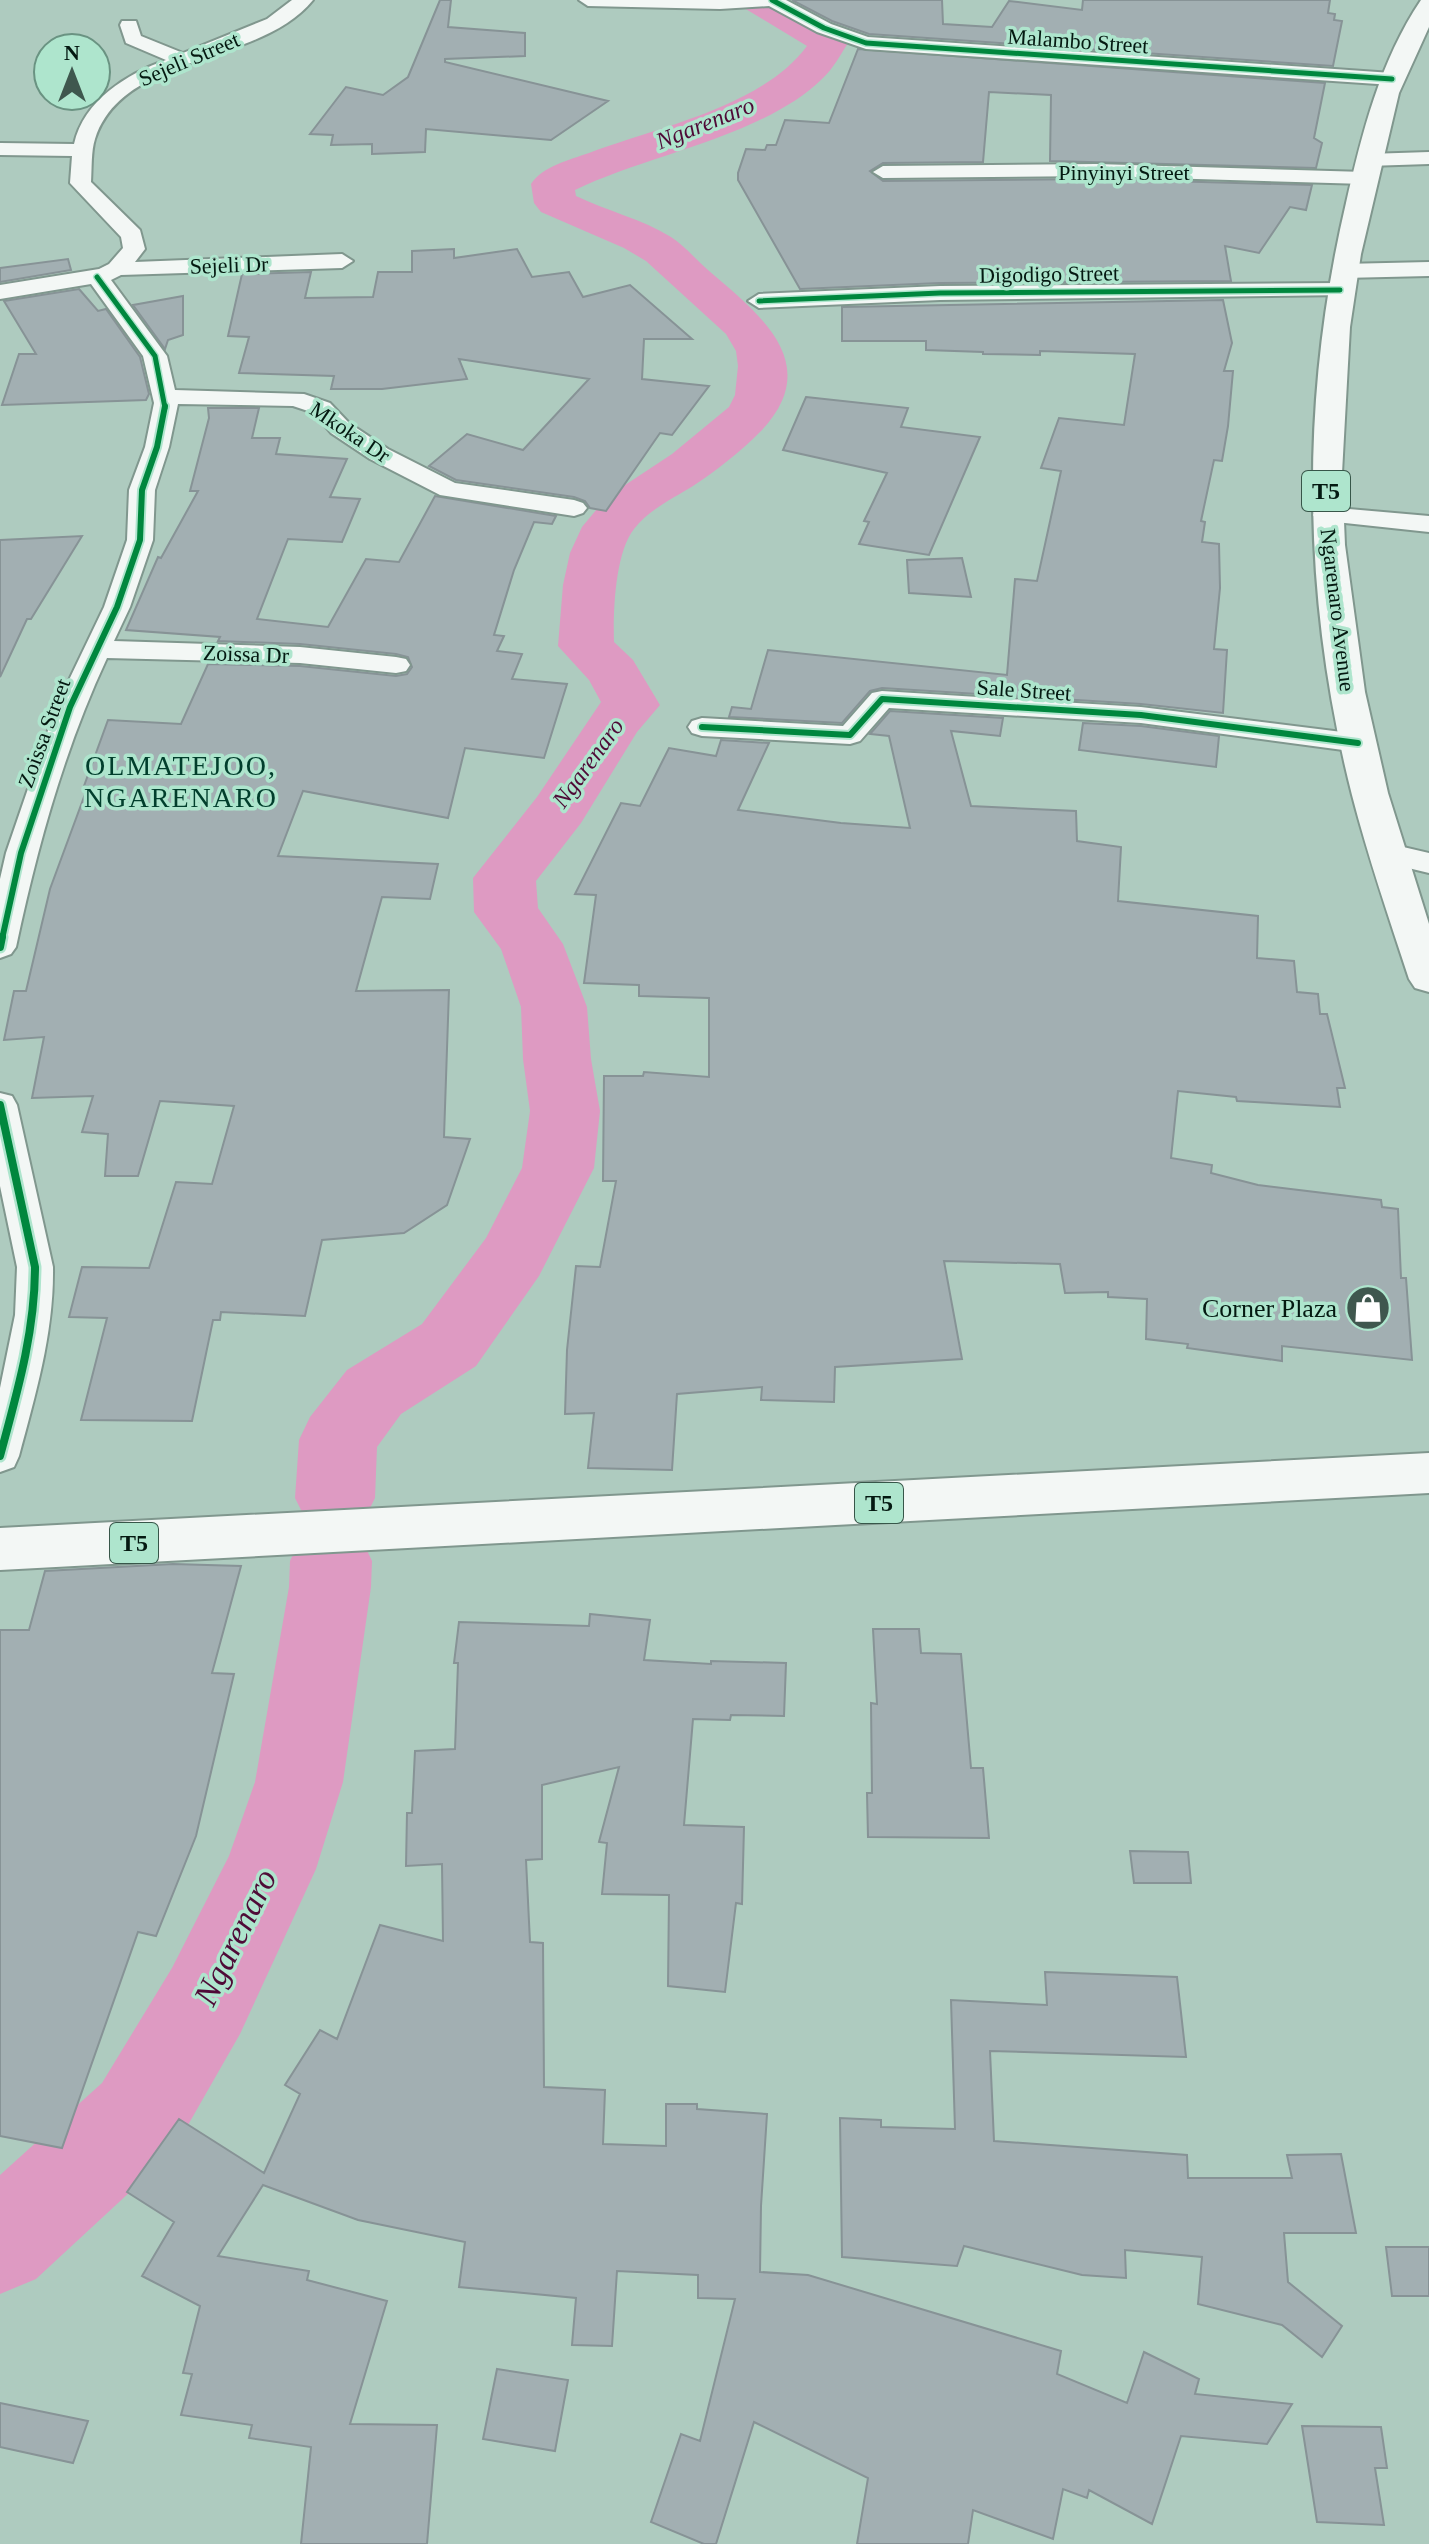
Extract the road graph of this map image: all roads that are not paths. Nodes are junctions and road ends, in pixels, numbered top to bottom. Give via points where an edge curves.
1 (304, 0) edge
2 (588, 0) edge
3 (770, 0) edge
4 (1418, 0) edge
5 (1429, 4) edge
6 (129, 25) dead end
7 (185, 61) junction
8 (1392, 79) junction
9 (0, 149) edge
10 (81, 150) junction
11 (1429, 158) edge
12 (1366, 169) junction
13 (883, 172) dead end
14 (342, 261) dead end
15 (1429, 269) edge
16 (107, 273) junction
17 (1342, 280) junction
18 (0, 292) edge
19 (759, 301) dead end
20 (166, 397) junction
21 (574, 508) dead end
22 (1326, 515) junction
23 (1429, 524) edge
24 (96, 649) junction
25 (396, 665) dead end
26 (702, 727) dead end
27 (1358, 743) junction
28 (1386, 853) junction
29 (1429, 863) edge
30 (0, 947) edge
31 (1429, 979) edge
32 (0, 1105) edge
33 (1429, 1444) edge
34 (0, 1456) edge
35 (1429, 1473) edge
36 (1332, 1479) junction
37 (0, 1549) edge

1 - 7 street, Sejeli Street via 282,17
2 - 3 street
3 - 8 street, Malambo Street via 866,43
4 - 5 street
5 - 8 highway, Ngarenaro Avenue / T5
6 - 7 street via 133,39
7 - 10 street, Sejeli Street via 114,93 88,123
8 - 12 highway, Ngarenaro Avenue / T5
9 - 10 street
10 - 16 street, Sejeli Street via 80,183 135,241 134,249
11 - 12 street, Pinyinyi Street
12 - 13 street, Pinyinyi Street
12 - 17 highway, Ngarenaro Avenue / T5
14 - 16 street, Sejeli Dr
15 - 17 street, Digodigo Street
16 - 18 street
16 - 20 street via 150,348
17 - 19 street, Digodigo Street
17 - 22 highway, Ngarenaro Avenue / T5 via 1325,442
20 - 21 street, Mkoka Dr via 311,403 379,454 449,490
20 - 24 street, Zoissa Street via 142,490 140,540
22 - 23 street
22 - 27 highway, Ngarenaro Avenue / T5 via 1341,653
24 - 25 street, Zoissa Dr via 300,655
24 - 30 street, Zoissa Street via 70,707 21,853
26 - 27 street, Sale Street via 850,735 882,699 1141,715
27 - 28 highway, Ngarenaro Avenue / T5
28 - 29 street
28 - 31 highway, Ngarenaro Avenue / T5
32 - 34 street via 36,1289 23,1371
33 - 36 highway
35 - 36 highway, T5
36 - 37 highway, T5

